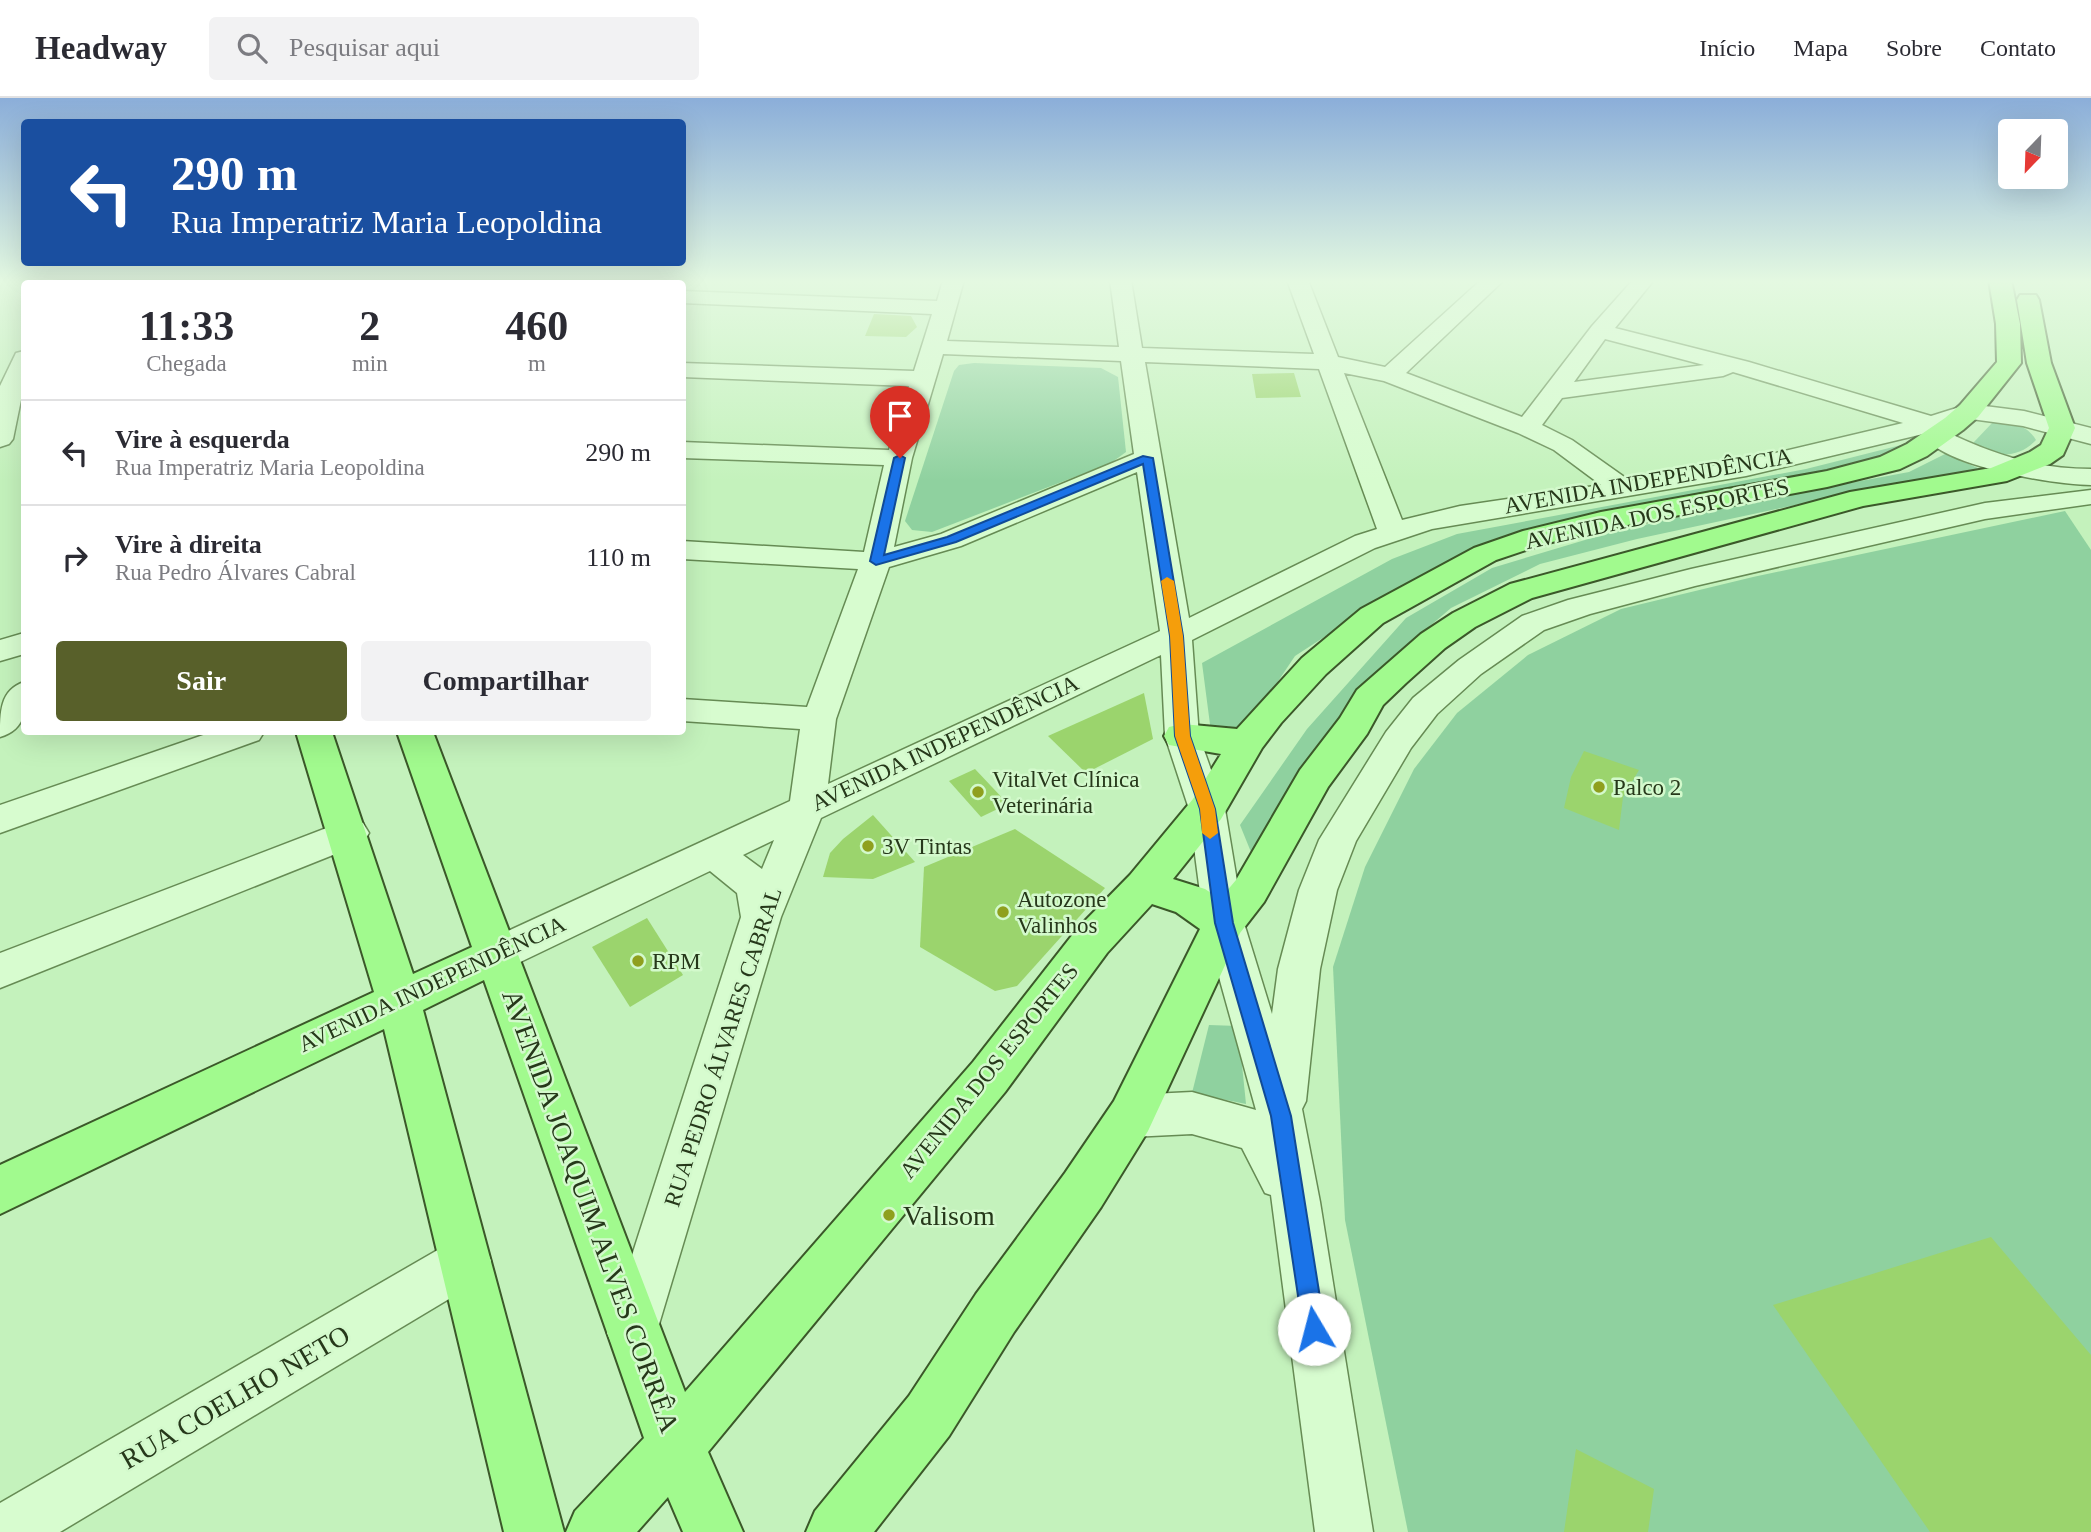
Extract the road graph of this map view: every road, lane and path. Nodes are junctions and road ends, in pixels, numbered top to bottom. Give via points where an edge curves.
1 (933, 347) joint
2 (1131, 347) edge
3 (1321, 347) edge
4 (1421, 347) edge
5 (1588, 347) edge
6 (1662, 347) edge
7 (2008, 347) edge
8 (2036, 347) edge
9 (1132, 356) junction
10 (1326, 362) junction
11 (21, 366) edge
12 (1741, 367) junction
13 (686, 370) edge
14 (1390, 375) junction
15 (923, 379) junction
16 (12, 388) edge
17 (1554, 392) junction
18 (1969, 411) junction
19 (1527, 428) junction
20 (2062, 428) junction
21 (1934, 430) junction
22 (2091, 436) edge
23 (0, 439) edge
24 (686, 450) edge
25 (900, 458) junction
26 (1147, 458) junction
27 (2016, 468) junction
28 (2086, 488) edge
29 (1625, 490) junction
30 (1392, 531) junction
31 (686, 550) edge
32 (876, 561) junction
33 (1176, 636) junction
34 (21, 644) edge
35 (0, 651) edge
36 (21, 697) edge
37 (686, 710) edge
38 (819, 719) junction
39 (0, 724) edge
40 (238, 735) edge
41 (315, 735) edge
42 (416, 735) edge
43 (1182, 736) junction
44 (1248, 740) junction
45 (807, 807) junction
46 (1208, 809) junction
47 (0, 819) edge
48 (350, 833) junction
49 (712, 853) junction
50 (1144, 886) junction
51 (761, 917) junction
52 (1224, 923) junction
53 (498, 954) junction
54 (0, 971) edge
55 (399, 999) junction
56 (1131, 1116) junction
57 (1281, 1116) junction
58 (0, 1189) edge
59 (1296, 1202) junction
60 (466, 1261) junction
61 (634, 1332) junction
62 (676, 1446) junction
63 (5, 1532) edge
64 (534, 1532) edge
65 (596, 1532) edge
66 (713, 1532) edge
67 (836, 1532) edge
68 (1344, 1532) edge

1 - 9 street
1 - 15 street, RUA PEDRO ÁLVARES CABRAL
2 - 9 street
3 - 10 street
4 - 14 street
5 - 17 street
6 - 12 street
7 - 18 main road, AVENIDA DOS ESPORTES via 2008,363
8 - 20 main road
9 - 10 street
9 - 26 street
10 - 14 street
10 - 30 street
11 - 16 street
12 - 17 street
12 - 21 street
13 - 15 street
14 - 19 street
15 - 25 street, RUA PEDRO ÁLVARES CABRAL
16 - 23 street
17 - 19 street
18 - 20 street
18 - 21 main road, AVENIDA DOS ESPORTES
19 - 29 street via 1563,445
20 - 22 street
20 - 27 main road, AVENIDA DOS ESPORTES via 2053,449
21 - 27 street via 1978,458
21 - 29 street, AVENIDA INDEPENDÊNCIA
21 - 44 main road, AVENIDA DOS ESPORTES via 1917,450 1890,463 1601,521 1485,554 1372,616 1314,666
24 - 25 street
25 - 32 street, RUA PEDRO ÁLVARES CABRAL
26 - 32 street via 951,540
26 - 33 street
27 - 28 street
27 - 52 main road, AVENIDA DOS ESPORTES via 1860,498 1555,580 1521,591 1464,620 1369,698 1314,779 1250,891
28 - 57 street via 1579,607 1533,623 1470,667 1425,706 1398,740 1338,840 1318,890 1299,969
29 - 30 street, AVENIDA INDEPENDÊNCIA via 1460,514
30 - 33 street, AVENIDA INDEPENDÊNCIA
31 - 32 street
32 - 38 street, RUA PEDRO ÁLVARES CABRAL
33 - 43 street
33 - 45 street, AVENIDA INDEPENDÊNCIA
34 - 35 street
36 - 39 street
37 - 38 street
38 - 45 street, RUA PEDRO ÁLVARES CABRAL
40 - 47 street
41 - 48 main road
42 - 53 main road, AVENIDA JOAQUIM ALVES CORRÊA
43 - 44 main road via 1229,743
43 - 46 street
44 - 46 main road, AVENIDA DOS ESPORTES
45 - 49 street, AVENIDA INDEPENDÊNCIA
45 - 51 street, RUA PEDRO ÁLVARES CABRAL
46 - 50 main road, AVENIDA DOS ESPORTES
46 - 52 street
48 - 54 street
48 - 55 main road
49 - 51 street via 752,882
49 - 53 street, AVENIDA INDEPENDÊNCIA
50 - 52 main road via 1190,900
50 - 62 main road, AVENIDA DOS ESPORTES via 1092,941 989,1077
51 - 61 street, RUA PEDRO ÁLVARES CABRAL
52 - 56 main road, AVENIDA DOS ESPORTES
52 - 57 street
53 - 55 main road, AVENIDA INDEPENDÊNCIA
53 - 61 main road, AVENIDA JOAQUIM ALVES CORRÊA
55 - 58 main road, AVENIDA INDEPENDÊNCIA
55 - 60 main road
56 - 59 street via 1192,1112 1257,1131
56 - 67 main road, AVENIDA DOS ESPORTES via 929,1416
57 - 59 street
59 - 68 street
60 - 63 street, RUA COELHO NETO
60 - 64 main road
61 - 62 main road, AVENIDA JOAQUIM ALVES CORRÊA
62 - 65 main road, AVENIDA DOS ESPORTES
62 - 66 main road, AVENIDA JOAQUIM ALVES CORRÊA

